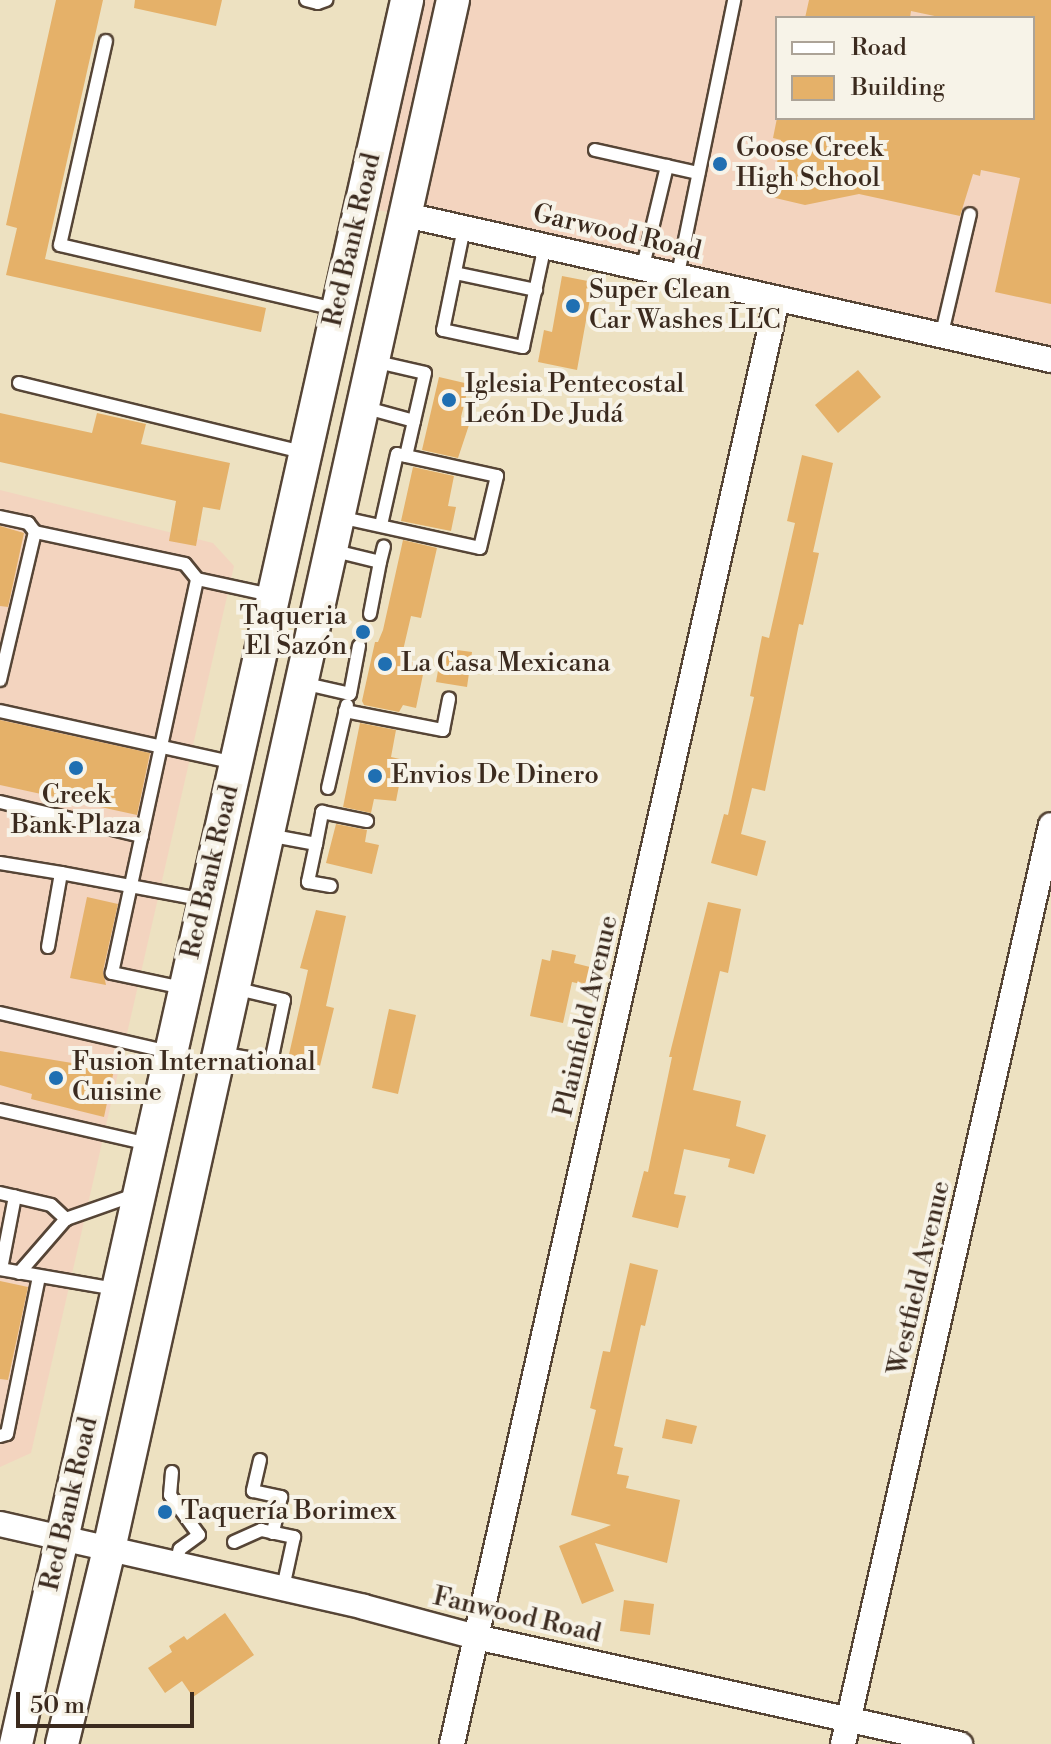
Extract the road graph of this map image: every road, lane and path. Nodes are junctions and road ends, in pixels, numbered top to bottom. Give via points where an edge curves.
1 (306, 0) edge
2 (326, 0) edge
3 (407, 0) edge
4 (453, 0) edge
5 (734, 0) edge
6 (106, 41) dead end
7 (374, 150) junction
8 (595, 150) dead end
9 (667, 166) junction
10 (698, 173) junction
11 (970, 214) dead end
12 (406, 215) junction
13 (464, 228) junction
14 (545, 245) junction
15 (643, 266) junction
16 (455, 273) junction
17 (678, 274) junction
18 (536, 290) junction
19 (777, 299) junction
20 (338, 310) junction
21 (942, 333) junction
22 (1051, 360) edge
23 (19, 383) dead end
24 (368, 383) junction
25 (414, 421) junction
26 (307, 453) junction
27 (406, 456) junction
28 (0, 517) edge
29 (339, 517) junction
30 (381, 525) junction
31 (35, 532) junction
32 (384, 546) dead end
33 (331, 550) junction
34 (380, 562) junction
35 (197, 579) junction
36 (273, 596) junction
37 (370, 614) dead end
38 (359, 646) dead end
39 (0, 680) edge
40 (302, 683) junction
41 (350, 694) junction
42 (449, 699) dead end
43 (0, 711) edge
44 (345, 711) junction
45 (161, 746) junction
46 (236, 763) junction
47 (328, 788) dead end
48 (0, 802) edge
49 (367, 821) dead end
50 (1051, 825) edge
51 (268, 835) junction
52 (142, 836) junction
53 (316, 844) junction
54 (0, 863) edge
55 (61, 873) junction
56 (131, 885) junction
57 (331, 886) dead end
58 (205, 900) junction
59 (48, 947) dead end
60 (183, 988) junction
61 (234, 988) junction
62 (0, 1013) edge
63 (169, 1052) junction
64 (219, 1053) junction
65 (0, 1110) edge
66 (150, 1145) junction
67 (0, 1193) edge
68 (140, 1193) junction
69 (15, 1196) junction
70 (66, 1219) junction
71 (0, 1269) edge
72 (19, 1273) junction
73 (39, 1277) junction
74 (119, 1289) junction
75 (0, 1436) edge
76 (260, 1460) dead end
77 (172, 1472) dead end
78 (0, 1524) edge
79 (273, 1533) junction
80 (63, 1538) junction
81 (234, 1542) dead end
82 (109, 1549) junction
83 (175, 1564) junction
84 (283, 1588) junction
85 (476, 1637) junction
86 (849, 1718) junction
87 (16, 1744) edge
88 (62, 1744) edge
89 (452, 1744) edge
90 (843, 1744) edge
91 (960, 1744) edge

1 - 2 lane
3 - 7 main road, Red Bank Road
4 - 12 main road, Red Bank Road
5 - 10 lane
6 - 20 lane via 60,245
7 - 12 main road
7 - 20 main road, Red Bank Road
8 - 9 lane
9 - 10 lane
9 - 15 lane
10 - 17 lane
11 - 21 lane
12 - 13 street, Garwood Road
12 - 24 main road, Red Bank Road
13 - 14 street, Garwood Road
13 - 16 lane
14 - 15 street, Garwood Road
14 - 18 lane
15 - 17 street, Garwood Road
16 - 18 lane
16 - 18 lane via 443,330 523,347
17 - 19 street, Garwood Road
19 - 21 street, Garwood Road
19 - 85 street, Plainfield Avenue
20 - 24 main road
20 - 26 main road, Red Bank Road
21 - 22 street, Garwood Road
23 - 26 lane
24 - 25 lane
24 - 25 lane via 425,373
24 - 29 main road, Red Bank Road
25 - 27 lane
26 - 36 main road, Red Bank Road
27 - 30 lane via 397,454
27 - 30 lane via 497,476 480,548
28 - 31 lane via 28,523
29 - 30 lane
29 - 33 main road, Red Bank Road
31 - 35 lane via 185,564
31 - 39 lane
32 - 34 lane
33 - 34 lane
33 - 40 main road, Red Bank Road
34 - 37 lane
35 - 36 lane
35 - 45 lane
36 - 46 main road, Red Bank Road
38 - 41 lane
40 - 41 lane
40 - 51 main road, Red Bank Road
41 - 44 lane
42 - 44 lane via 443,730
43 - 45 lane
44 - 47 lane
45 - 46 lane
45 - 52 lane
46 - 58 main road, Red Bank Road
48 - 52 lane
49 - 53 lane via 322,812
50 - 86 street, Westfield Avenue
51 - 53 lane
51 - 61 main road, Red Bank Road
52 - 56 lane
53 - 57 lane via 308,882
54 - 55 lane
55 - 56 lane
55 - 59 lane
56 - 58 lane
56 - 60 lane via 112,973
58 - 60 main road, Red Bank Road
60 - 63 main road, Red Bank Road
61 - 64 main road, Red Bank Road
61 - 64 lane via 284,1000 271,1062
62 - 63 lane
63 - 66 main road, Red Bank Road
64 - 82 main road, Red Bank Road
65 - 66 lane
66 - 68 main road, Red Bank Road
67 - 69 lane
68 - 70 lane
68 - 74 main road, Red Bank Road
69 - 70 lane via 51,1205
69 - 71 lane
70 - 72 lane
71 - 72 lane
72 - 73 lane
73 - 74 lane
73 - 75 lane via 7,1434
74 - 80 main road, Red Bank Road
76 - 79 lane via 253,1491 281,1497
77 - 83 lane via 170,1495 199,1535 180,1549
78 - 80 street, Fanwood Road
79 - 81 lane via 261,1530
79 - 84 lane via 294,1537
80 - 82 street, Fanwood Road
80 - 87 main road, Red Bank Road
82 - 83 street, Fanwood Road
82 - 88 main road, Red Bank Road
83 - 84 street, Fanwood Road
84 - 85 street, Fanwood Road
85 - 86 street, Fanwood Road
85 - 89 street, Plainfield Avenue
86 - 90 street, Westfield Avenue
86 - 91 street, Fanwood Road

